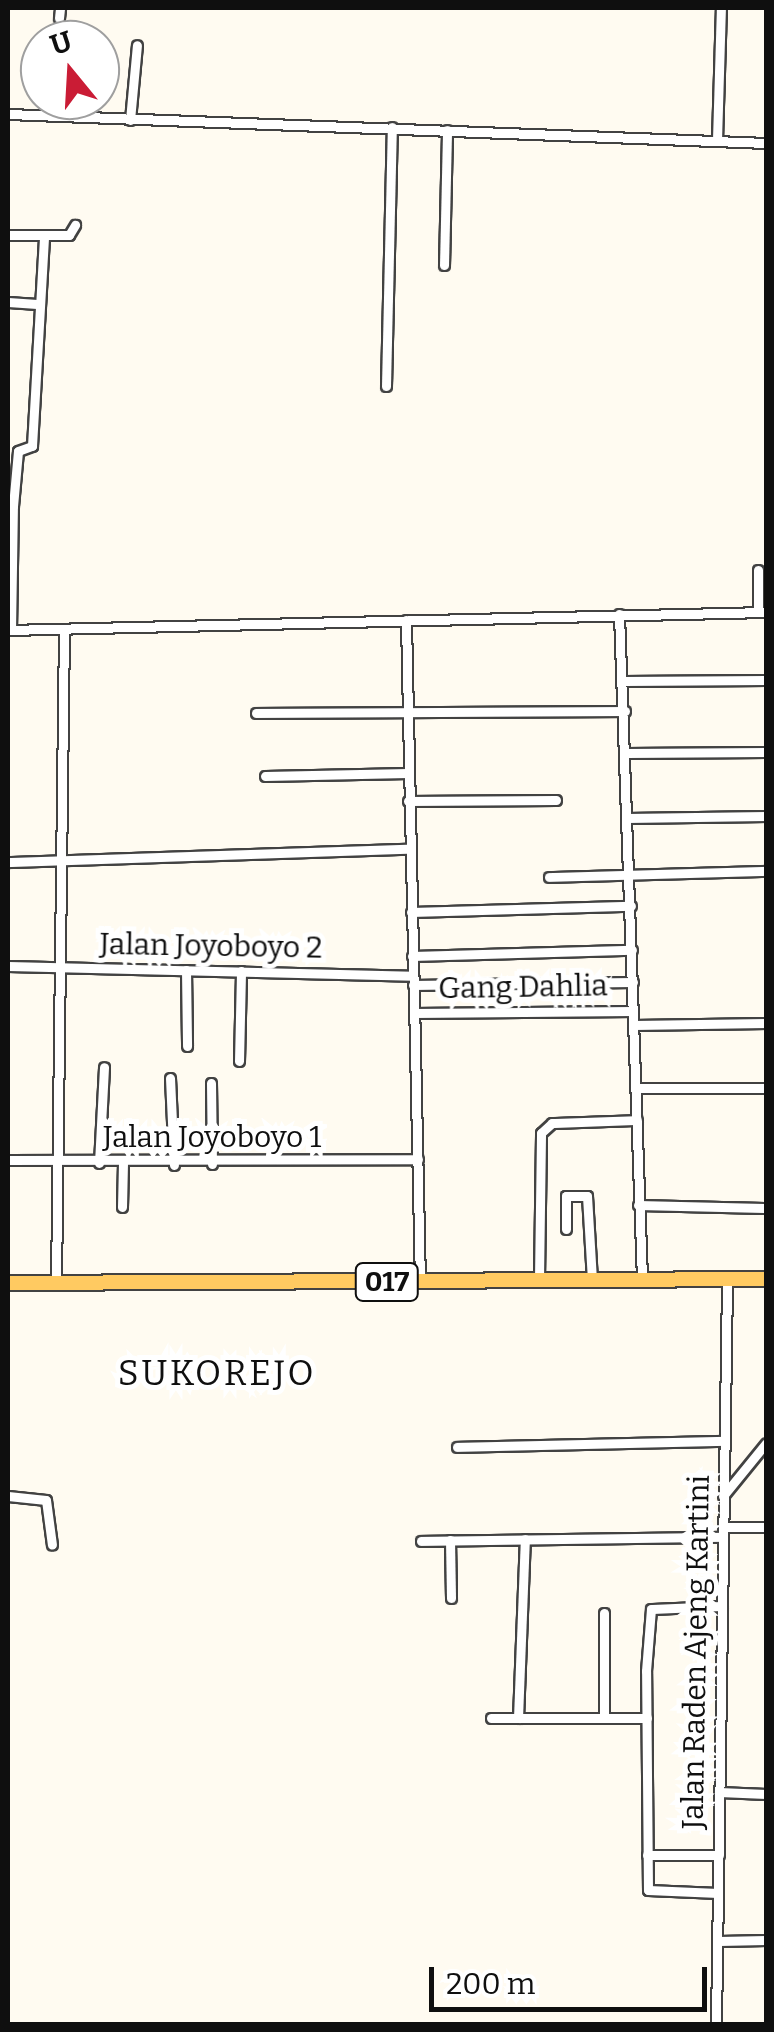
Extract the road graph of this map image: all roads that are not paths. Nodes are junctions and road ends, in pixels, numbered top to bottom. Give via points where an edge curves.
1 (721, 8) edge
2 (138, 45) dead end
3 (120, 119) edge
4 (130, 120) junction
5 (392, 128) junction
6 (447, 130) junction
7 (716, 140) junction
8 (766, 143) edge
9 (74, 229) dead end
10 (8, 235) edge
11 (44, 235) junction
12 (444, 265) dead end
13 (8, 302) edge
14 (37, 304) junction
15 (386, 386) dead end
16 (13, 453) edge
17 (758, 570) dead end
18 (762, 612) edge
19 (619, 614) junction
20 (406, 620) junction
21 (64, 629) junction
22 (10, 630) edge
23 (624, 680) junction
24 (766, 680) edge
25 (624, 712) junction
26 (256, 713) dead end
27 (407, 713) junction
28 (766, 752) edge
29 (626, 754) junction
30 (408, 772) junction
31 (265, 776) dead end
32 (556, 800) dead end
33 (408, 801) junction
34 (766, 816) edge
35 (627, 818) junction
36 (410, 849) junction
37 (64, 860) junction
38 (8, 862) edge
39 (766, 870) edge
40 (630, 873) junction
41 (549, 877) dead end
42 (631, 906) junction
43 (411, 912) junction
44 (632, 950) junction
45 (412, 956) junction
46 (8, 966) edge
47 (59, 968) junction
48 (186, 970) junction
49 (241, 972) junction
50 (413, 980) junction
51 (634, 982) junction
52 (633, 1011) junction
53 (414, 1013) junction
54 (766, 1023) edge
55 (634, 1024) junction
56 (187, 1046) dead end
57 (238, 1061) dead end
58 (104, 1067) dead end
59 (170, 1078) dead end
60 (211, 1083) dead end
61 (636, 1088) junction
62 (766, 1088) edge
63 (638, 1120) junction
64 (418, 1159) junction
65 (8, 1160) edge
66 (57, 1162) junction
67 (99, 1164) junction
68 (123, 1164) junction
69 (212, 1164) junction
70 (174, 1165) junction
71 (638, 1206) junction
72 (122, 1207) dead end
73 (764, 1208) edge
74 (566, 1229) dead end
75 (766, 1278) edge
76 (539, 1279) junction
77 (592, 1279) junction
78 (727, 1279) junction
79 (642, 1280) junction
80 (420, 1282) junction
81 (8, 1283) edge
82 (56, 1283) junction
83 (723, 1441) junction
84 (766, 1444) edge
85 (457, 1446) dead end
86 (8, 1496) edge
87 (723, 1496) junction
88 (766, 1527) edge
89 (723, 1532) junction
90 (526, 1539) junction
91 (450, 1540) junction
92 (421, 1541) dead end
93 (52, 1545) dead end
94 (451, 1598) dead end
95 (722, 1606) junction
96 (604, 1613) dead end
97 (491, 1718) dead end
98 (518, 1718) junction
99 (604, 1718) junction
100 (646, 1718) junction
101 (719, 1792) junction
102 (766, 1794) edge
103 (647, 1855) junction
104 (719, 1855) junction
105 (718, 1893) junction
106 (719, 1940) junction
107 (766, 1940) edge
108 (716, 2024) edge

1 - 7 street
2 - 4 street
3 - 4 street
4 - 5 street
5 - 6 street
5 - 15 street
6 - 7 street
6 - 12 street
7 - 8 street
9 - 11 street
10 - 11 street
11 - 14 street
13 - 14 street
14 - 16 street via 30,448
16 - 22 street
17 - 18 street
18 - 19 street
19 - 20 street
19 - 23 street
20 - 21 street
20 - 27 street
21 - 22 street
21 - 37 street
23 - 24 street
23 - 25 street
25 - 27 street
25 - 29 street
26 - 27 street
27 - 30 street
28 - 29 street
29 - 35 street
30 - 31 street
30 - 33 street
32 - 33 street
33 - 36 street
34 - 35 street
35 - 40 street
36 - 37 street
36 - 43 street
37 - 38 street
37 - 47 street
39 - 40 street
40 - 41 street
40 - 42 street
42 - 43 street
42 - 44 street
43 - 45 street
44 - 45 street
44 - 51 street
45 - 50 street
46 - 47 street, Jalan Joyoboyo 2
47 - 48 street, Jalan Joyoboyo 2
47 - 66 street
48 - 49 street, Jalan Joyoboyo 2
48 - 56 street
49 - 50 street, Jalan Joyoboyo 2
49 - 57 street
50 - 51 street, Jalan Joyoboyo 2
50 - 53 street
51 - 52 street
52 - 53 street, Gang Dahlia
52 - 55 street
53 - 64 street
54 - 55 street
55 - 61 street
58 - 67 street
59 - 70 street
60 - 69 street
61 - 62 street
61 - 63 street
63 - 71 street
63 - 76 street via 552,1123 540,1133
64 - 69 street, Jalan Joyoboyo 1
64 - 80 street
65 - 66 street, Jalan Joyoboyo 1
66 - 67 street, Jalan Joyoboyo 1
66 - 82 street
67 - 68 street, Jalan Joyoboyo 1
68 - 70 street, Jalan Joyoboyo 1
68 - 72 street
69 - 70 street, Jalan Joyoboyo 1
71 - 73 street
71 - 79 street
74 - 77 street via 566,1196 588,1196
75 - 78 main road, 017
76 - 77 main road, 017
76 - 80 main road, 017
77 - 79 main road, 017
78 - 79 main road, 017
78 - 83 street, Jalan Raden Ajeng Kartini
80 - 82 main road, 017
81 - 82 main road, 017
83 - 85 street
83 - 87 street, Jalan Raden Ajeng Kartini
84 - 87 street
86 - 93 street via 46,1500
87 - 89 street, Jalan Raden Ajeng Kartini
88 - 89 street
89 - 90 street
89 - 95 street, Jalan Raden Ajeng Kartini
90 - 91 street
90 - 98 street
91 - 92 street
91 - 94 street
95 - 100 street via 652,1609
95 - 101 street, Jalan Raden Ajeng Kartini
96 - 99 street
97 - 98 street
98 - 99 street
99 - 100 street
100 - 103 street
101 - 102 street
101 - 104 street, Jalan Raden Ajeng Kartini
103 - 104 street
103 - 105 street via 650,1892
104 - 105 street, Jalan Raden Ajeng Kartini
105 - 106 street, Jalan Raden Ajeng Kartini
106 - 107 street
106 - 108 street, Jalan Raden Ajeng Kartini

